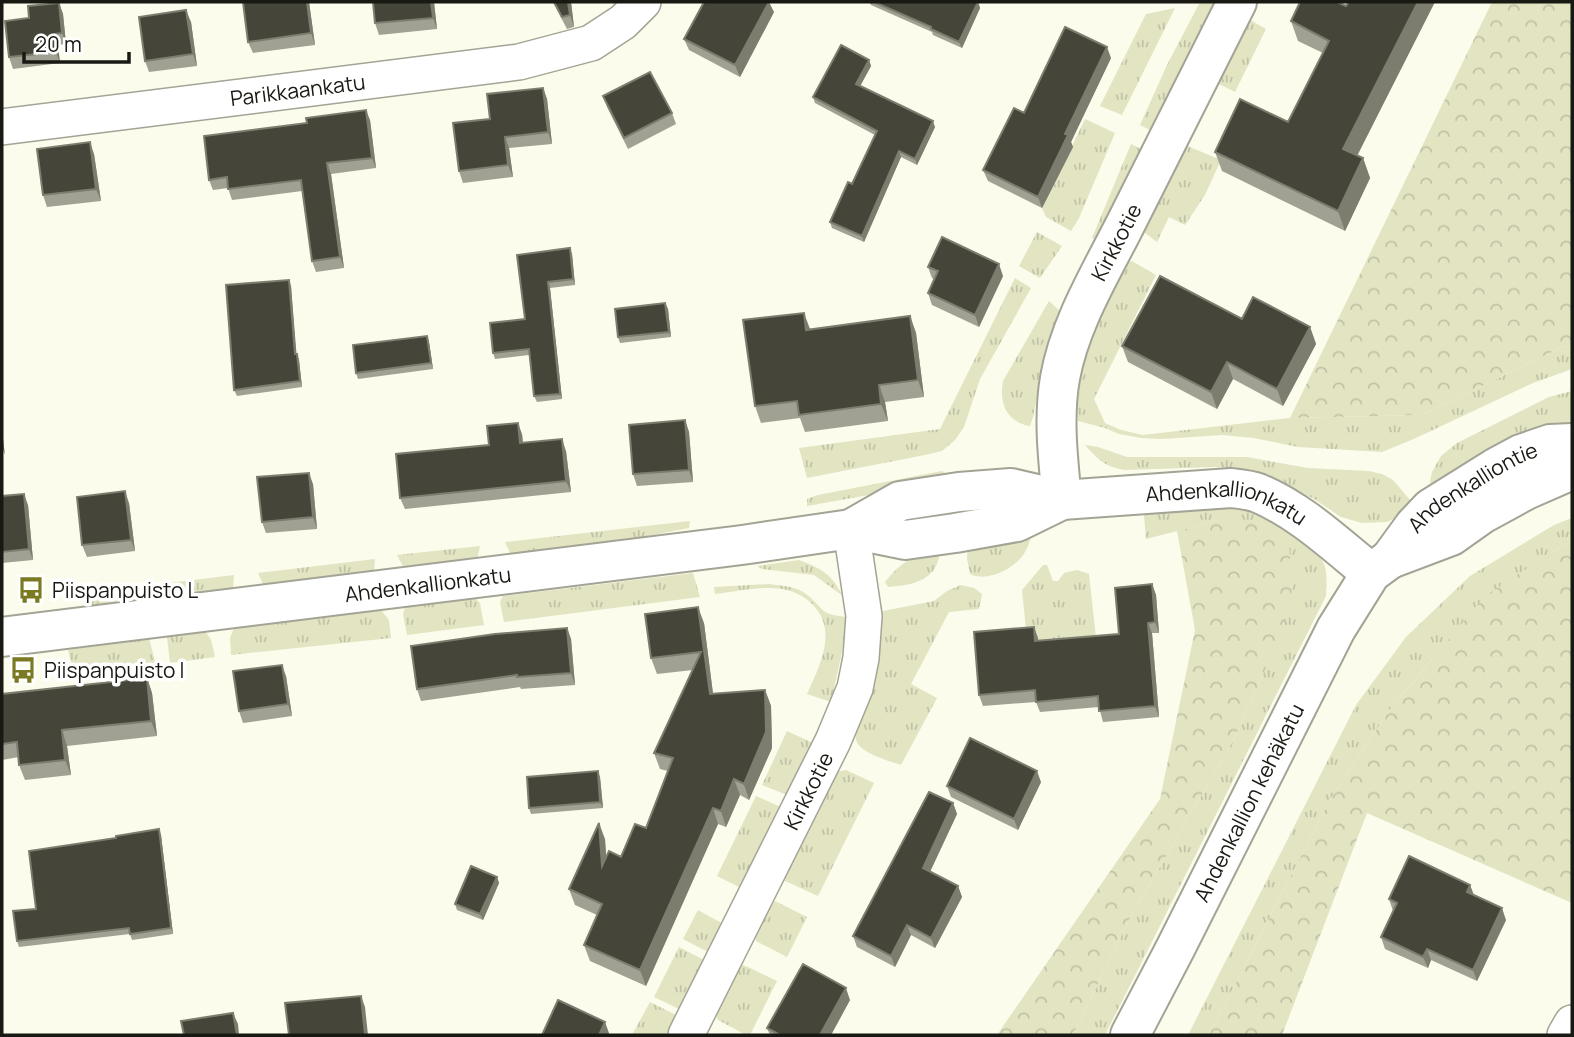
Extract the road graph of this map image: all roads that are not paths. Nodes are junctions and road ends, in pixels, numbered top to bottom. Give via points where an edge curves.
1 (643, 2) edge
2 (1237, 2) edge
3 (2, 127) edge
4 (1572, 443) edge
5 (1572, 470) edge
6 (1062, 500) junction
7 (851, 529) junction
8 (1380, 566) junction
9 (2, 637) edge
10 (1572, 1023) edge
11 (686, 1035) edge
12 (1130, 1035) edge
13 (1565, 1035) edge

1 - 3 street, Parikkaankatu via 591,43 519,62
2 - 6 street, Kirkkotie via 1069,344 1056,408
4 - 8 street, Ahdenkalliontie via 1550,444 1521,454 1431,508
5 - 8 street, Ahdenkalliontie via 1493,508 1451,536
6 - 7 street, Ahdenkallionkatu via 1017,522 905,540
6 - 8 street, Ahdenkallionkatu via 1206,488 1255,492
7 - 9 street, Ahdenkallionkatu
7 - 11 street, Kirkkotie via 864,616 855,688
8 - 12 street, Ahdenkallion kehäkatu via 1336,629
10 - 13 street

